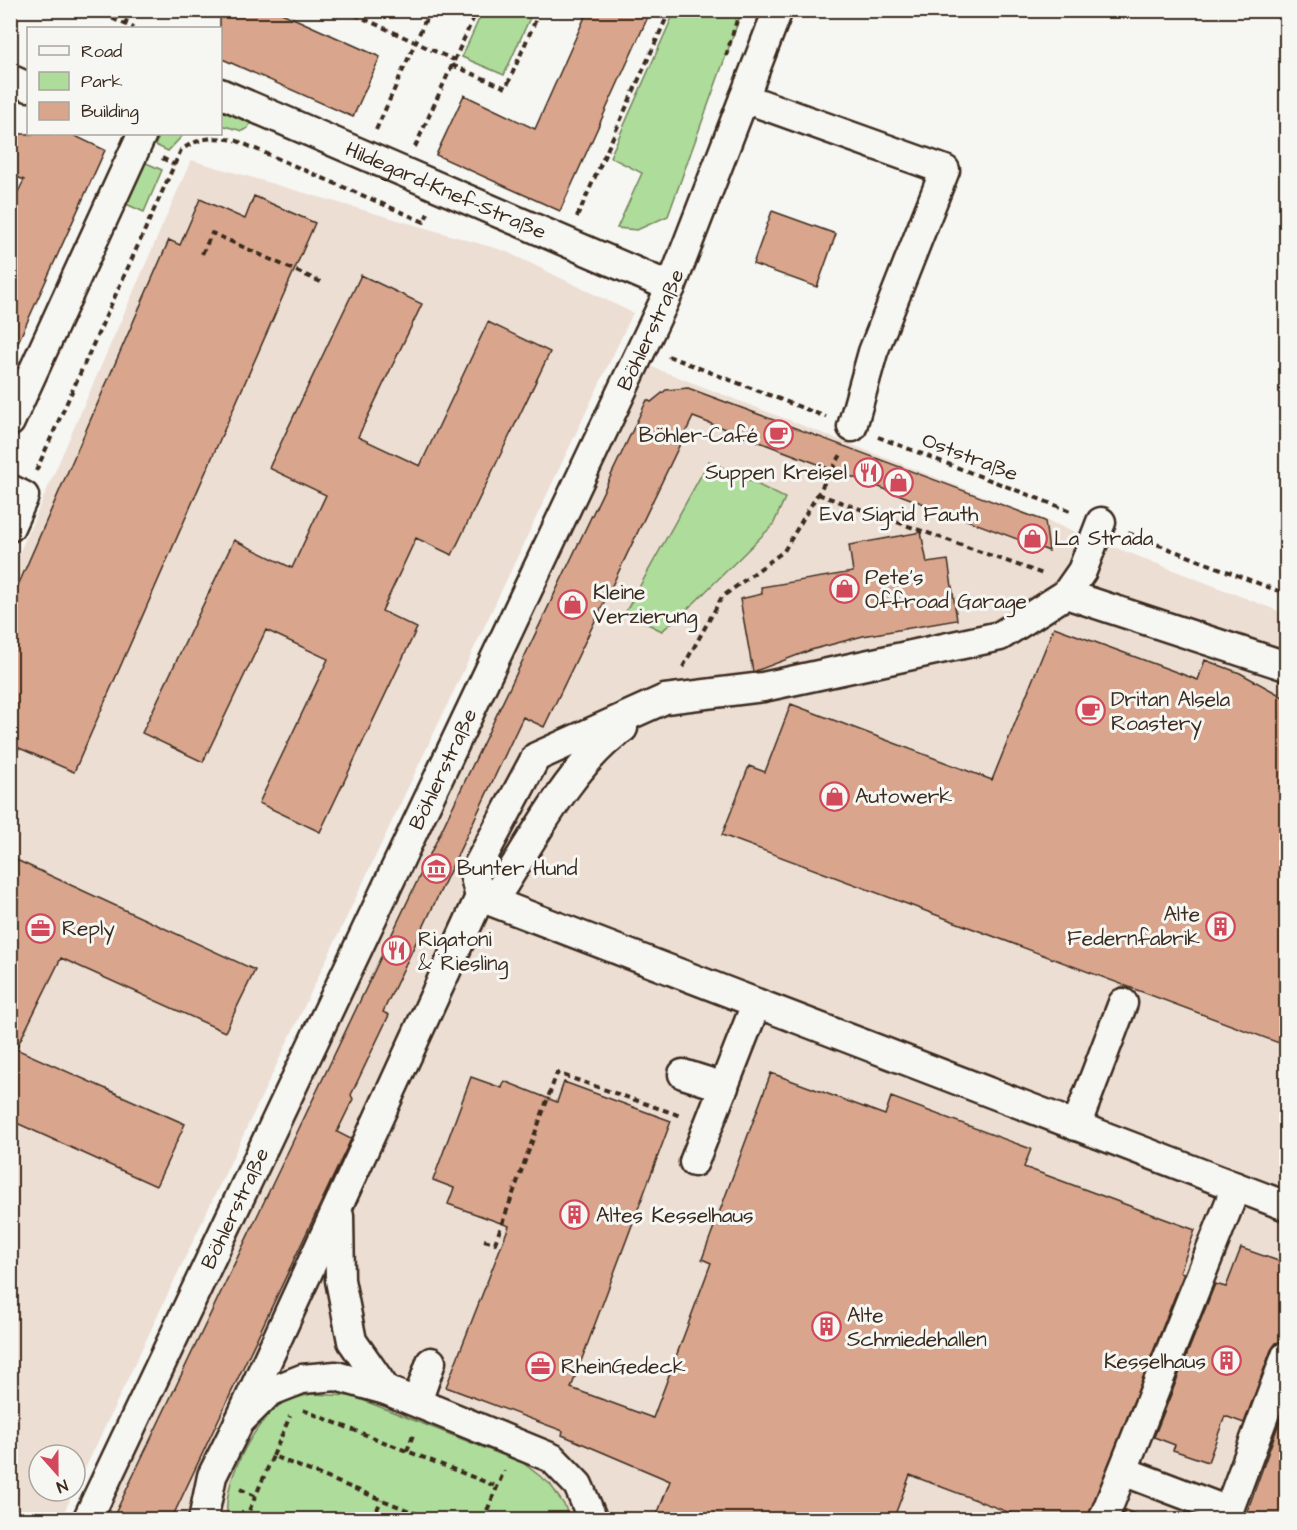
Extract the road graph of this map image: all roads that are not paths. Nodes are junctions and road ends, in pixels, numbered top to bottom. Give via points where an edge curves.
1 (778, 10) edge
2 (222, 94) edge
3 (744, 98) junction
4 (139, 135) edge
5 (671, 287) junction
6 (10, 422) edge
7 (852, 427) road end
8 (17, 493) edge
9 (1101, 522) road end
10 (10, 527) edge
11 (1066, 594) junction
12 (1287, 666) edge
13 (665, 699) junction
14 (486, 899) junction
15 (1123, 1003) dead end
16 (756, 1004) junction
17 (683, 1074) dead end
18 (723, 1087) junction
19 (1076, 1126) junction
20 (694, 1162) dead end
21 (1236, 1187) junction
22 (340, 1202) junction
23 (1287, 1206) edge
24 (1287, 1356) edge
25 (432, 1362) dead end
26 (386, 1390) junction
27 (417, 1402) junction
28 (239, 1422) junction
29 (1123, 1471) junction
30 (1227, 1515) edge
31 (87, 1520) edge
32 (203, 1520) edge
33 (593, 1520) edge
34 (1103, 1520) edge

1 - 3 street, Böhlerstraße
2 - 5 street, Hildegard-Knef-Straße
3 - 5 street, Böhlerstraße
3 - 7 street via 945,170 873,352
4 - 6 street
5 - 31 street, Böhlerstraße
8 - 10 street
9 - 11 street via 1082,571
11 - 12 street
11 - 13 street via 1000,636 763,687
13 - 14 street via 604,741
13 - 14 street via 536,756 474,873
14 - 16 street
14 - 22 street
15 - 19 street
16 - 18 street
16 - 19 street
17 - 18 street
18 - 20 street
19 - 21 street
21 - 23 street
21 - 29 street
22 - 26 street via 340,1280 352,1341
22 - 28 street
24 - 30 street
25 - 27 street
26 - 27 street
26 - 28 street via 336,1376 302,1379 270,1392
27 - 33 street via 552,1458 578,1485
28 - 32 street via 212,1476
29 - 30 street
29 - 34 street

